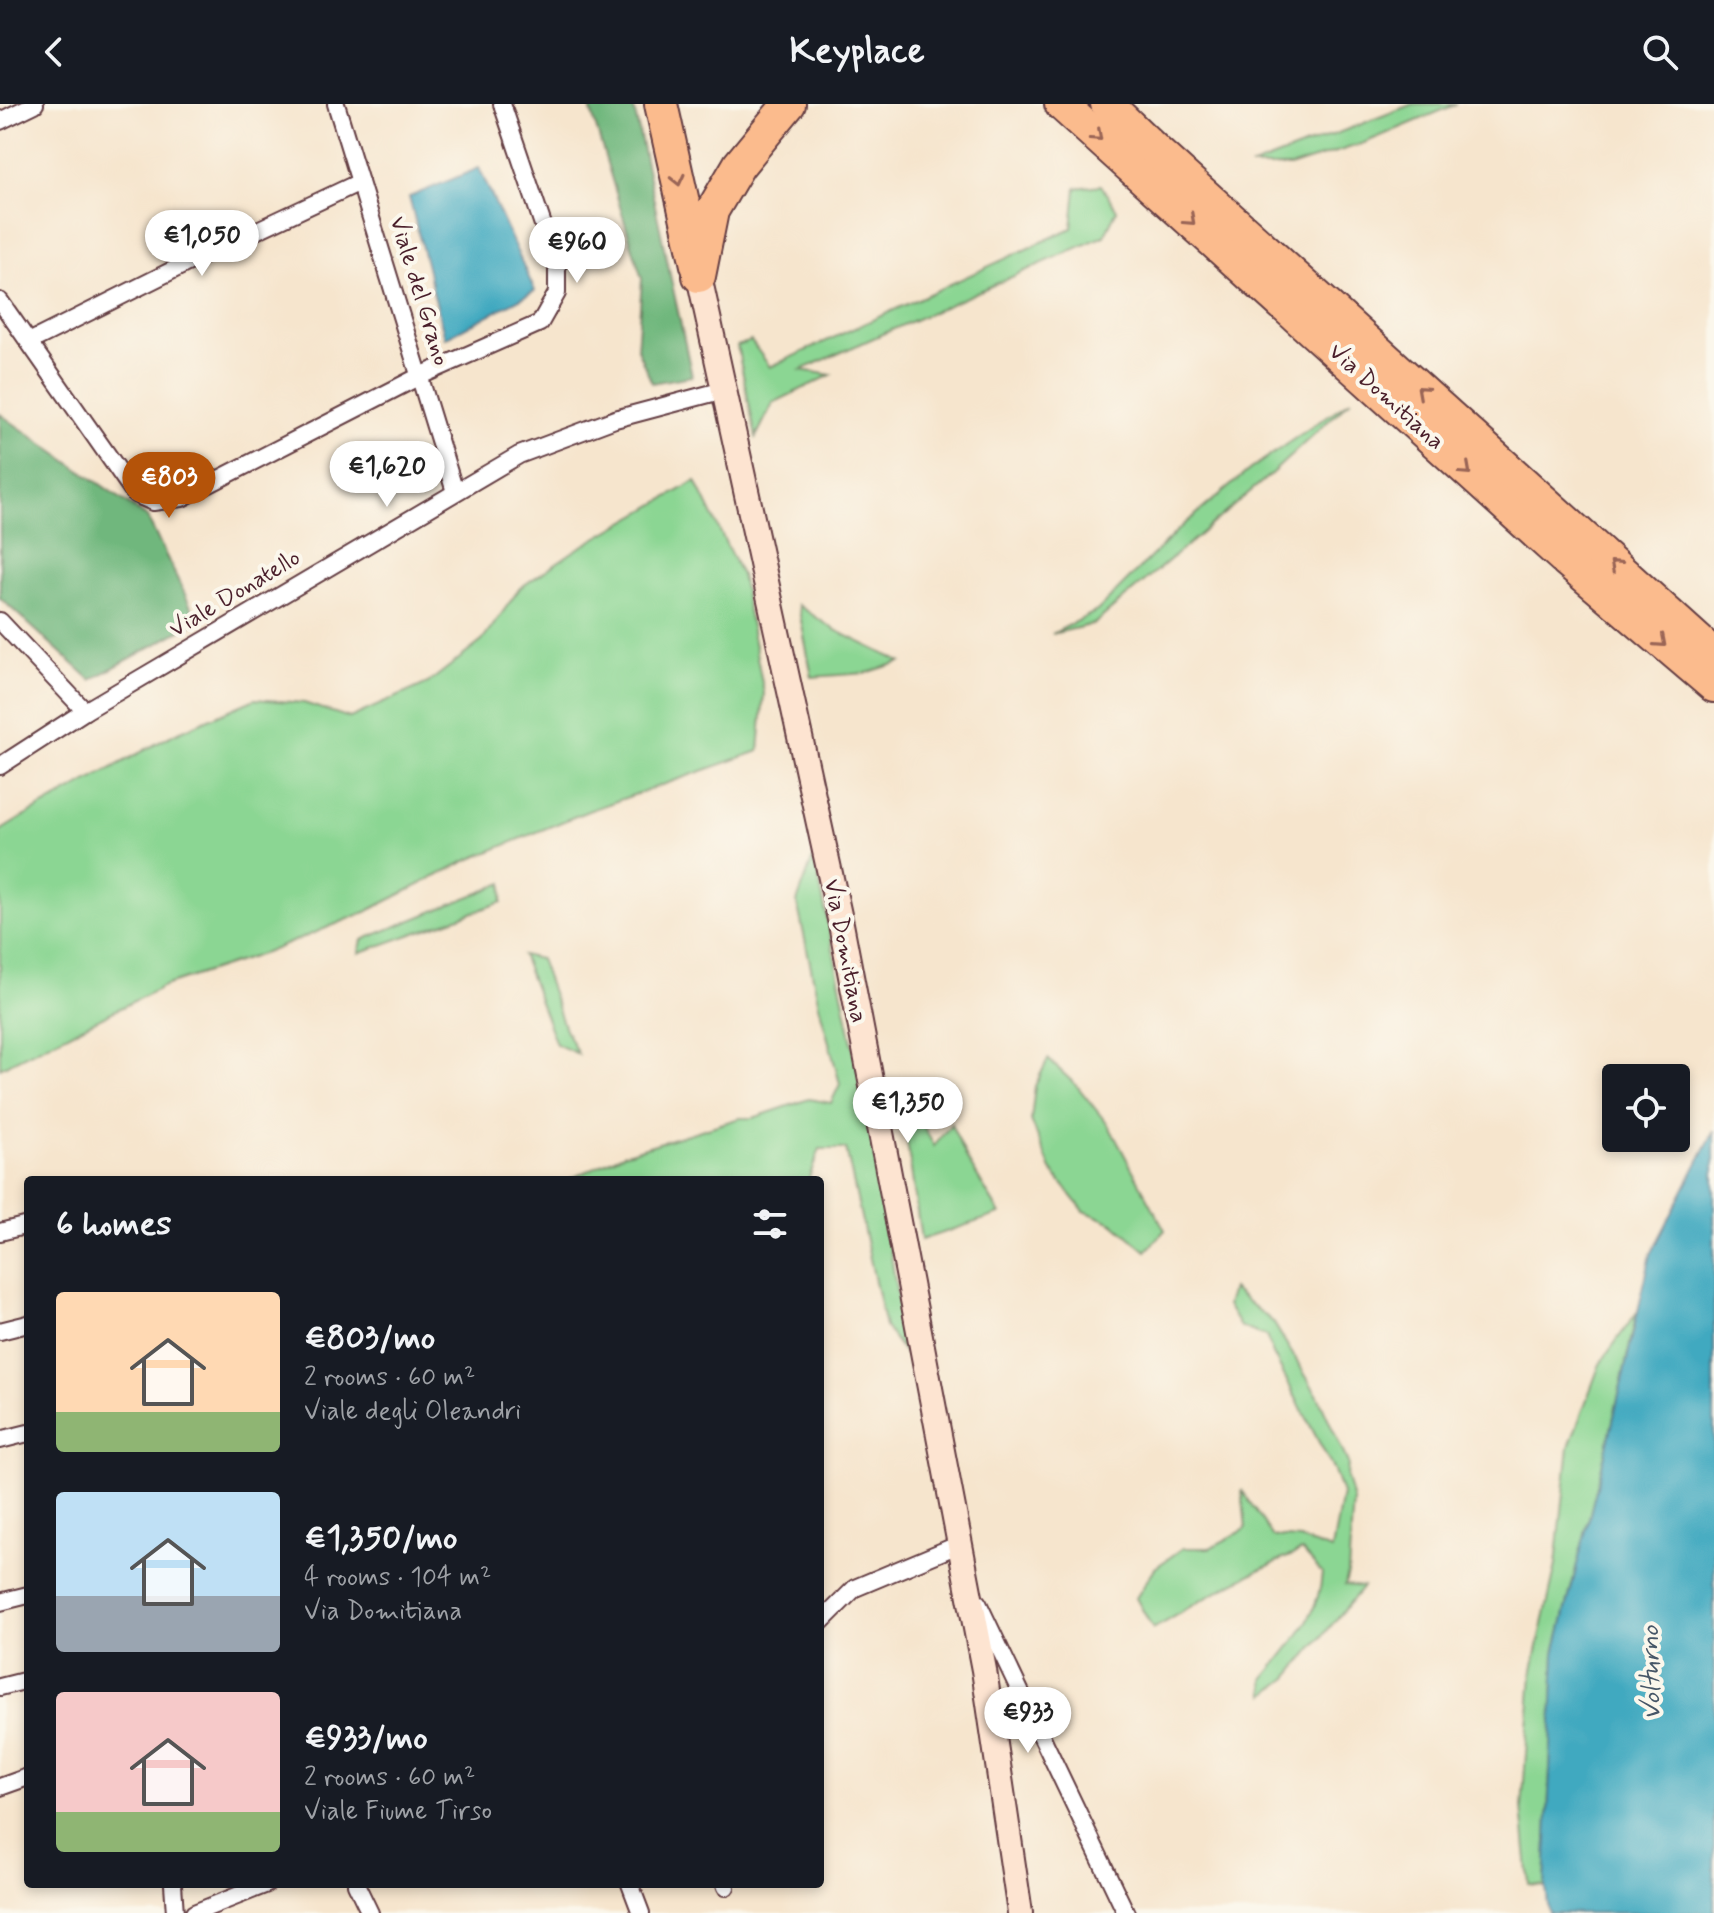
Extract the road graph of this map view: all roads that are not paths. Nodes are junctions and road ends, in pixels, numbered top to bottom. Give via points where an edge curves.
1 (35, 104) edge
2 (336, 104) edge
3 (502, 104) edge
4 (661, 104) edge
5 (1061, 104) edge
6 (1107, 104) edge
7 (790, 108) edge
8 (0, 121) edge
9 (1144, 159) junction
10 (360, 182) junction
11 (699, 276) junction
12 (0, 301) edge
13 (29, 342) junction
14 (420, 376) junction
15 (724, 390) junction
16 (455, 492) junction
17 (0, 621) edge
18 (1714, 655) edge
19 (1714, 686) edge
20 (85, 711) junction
21 (0, 766) edge
22 (24, 1226) edge
23 (0, 1232) edge
24 (24, 1325) edge
25 (0, 1331) edge
26 (24, 1434) edge
27 (0, 1440) edge
28 (960, 1544) junction
29 (967, 1580) junction
30 (24, 1596) edge
31 (0, 1602) edge
32 (824, 1619) edge
33 (24, 1681) edge
34 (0, 1687) edge
35 (24, 1778) edge
36 (0, 1787) edge
37 (173, 1888) edge
38 (260, 1888) edge
39 (358, 1888) edge
40 (632, 1888) edge
41 (226, 1907) edge
42 (175, 1913) edge
43 (194, 1913) edge
44 (370, 1913) edge
45 (641, 1913) edge
46 (1020, 1913) edge
47 (1126, 1913) edge

1 - 8 street
2 - 10 street, Viale del Grano
3 - 14 street via 557,266 557,293 540,323
4 -> 11 highway
5 -> 9 highway, Via Domitiana
6 - 9 highway, Via Domitiana
7 - 11 highway via 739,165 712,211
18 -> 9 highway, Via Domitiana
9 -> 19 highway, Via Domitiana via 1566,560
10 - 13 street
10 - 14 street, Viale del Grano
11 - 15 street, Via Domitiana
12 - 13 street
13 - 14 street via 135,494 153,502 182,498
14 - 16 street, Viale del Grano
15 - 16 street, Viale Donatello via 615,419 519,455
15 - 28 street, Via Domitiana via 841,924
16 - 20 street, Viale Donatello
17 - 20 street
20 - 21 street, Viale Donatello
22 - 23 street
24 - 25 street
26 - 27 street
28 - 29 street, Via Domitiana
28 - 32 street via 855,1588
29 - 46 street, Via Domitiana
29 - 47 street
30 - 31 street
33 - 34 street
35 - 36 street
37 - 42 street
38 - 41 street
39 - 44 street
40 - 45 street
41 - 43 street

